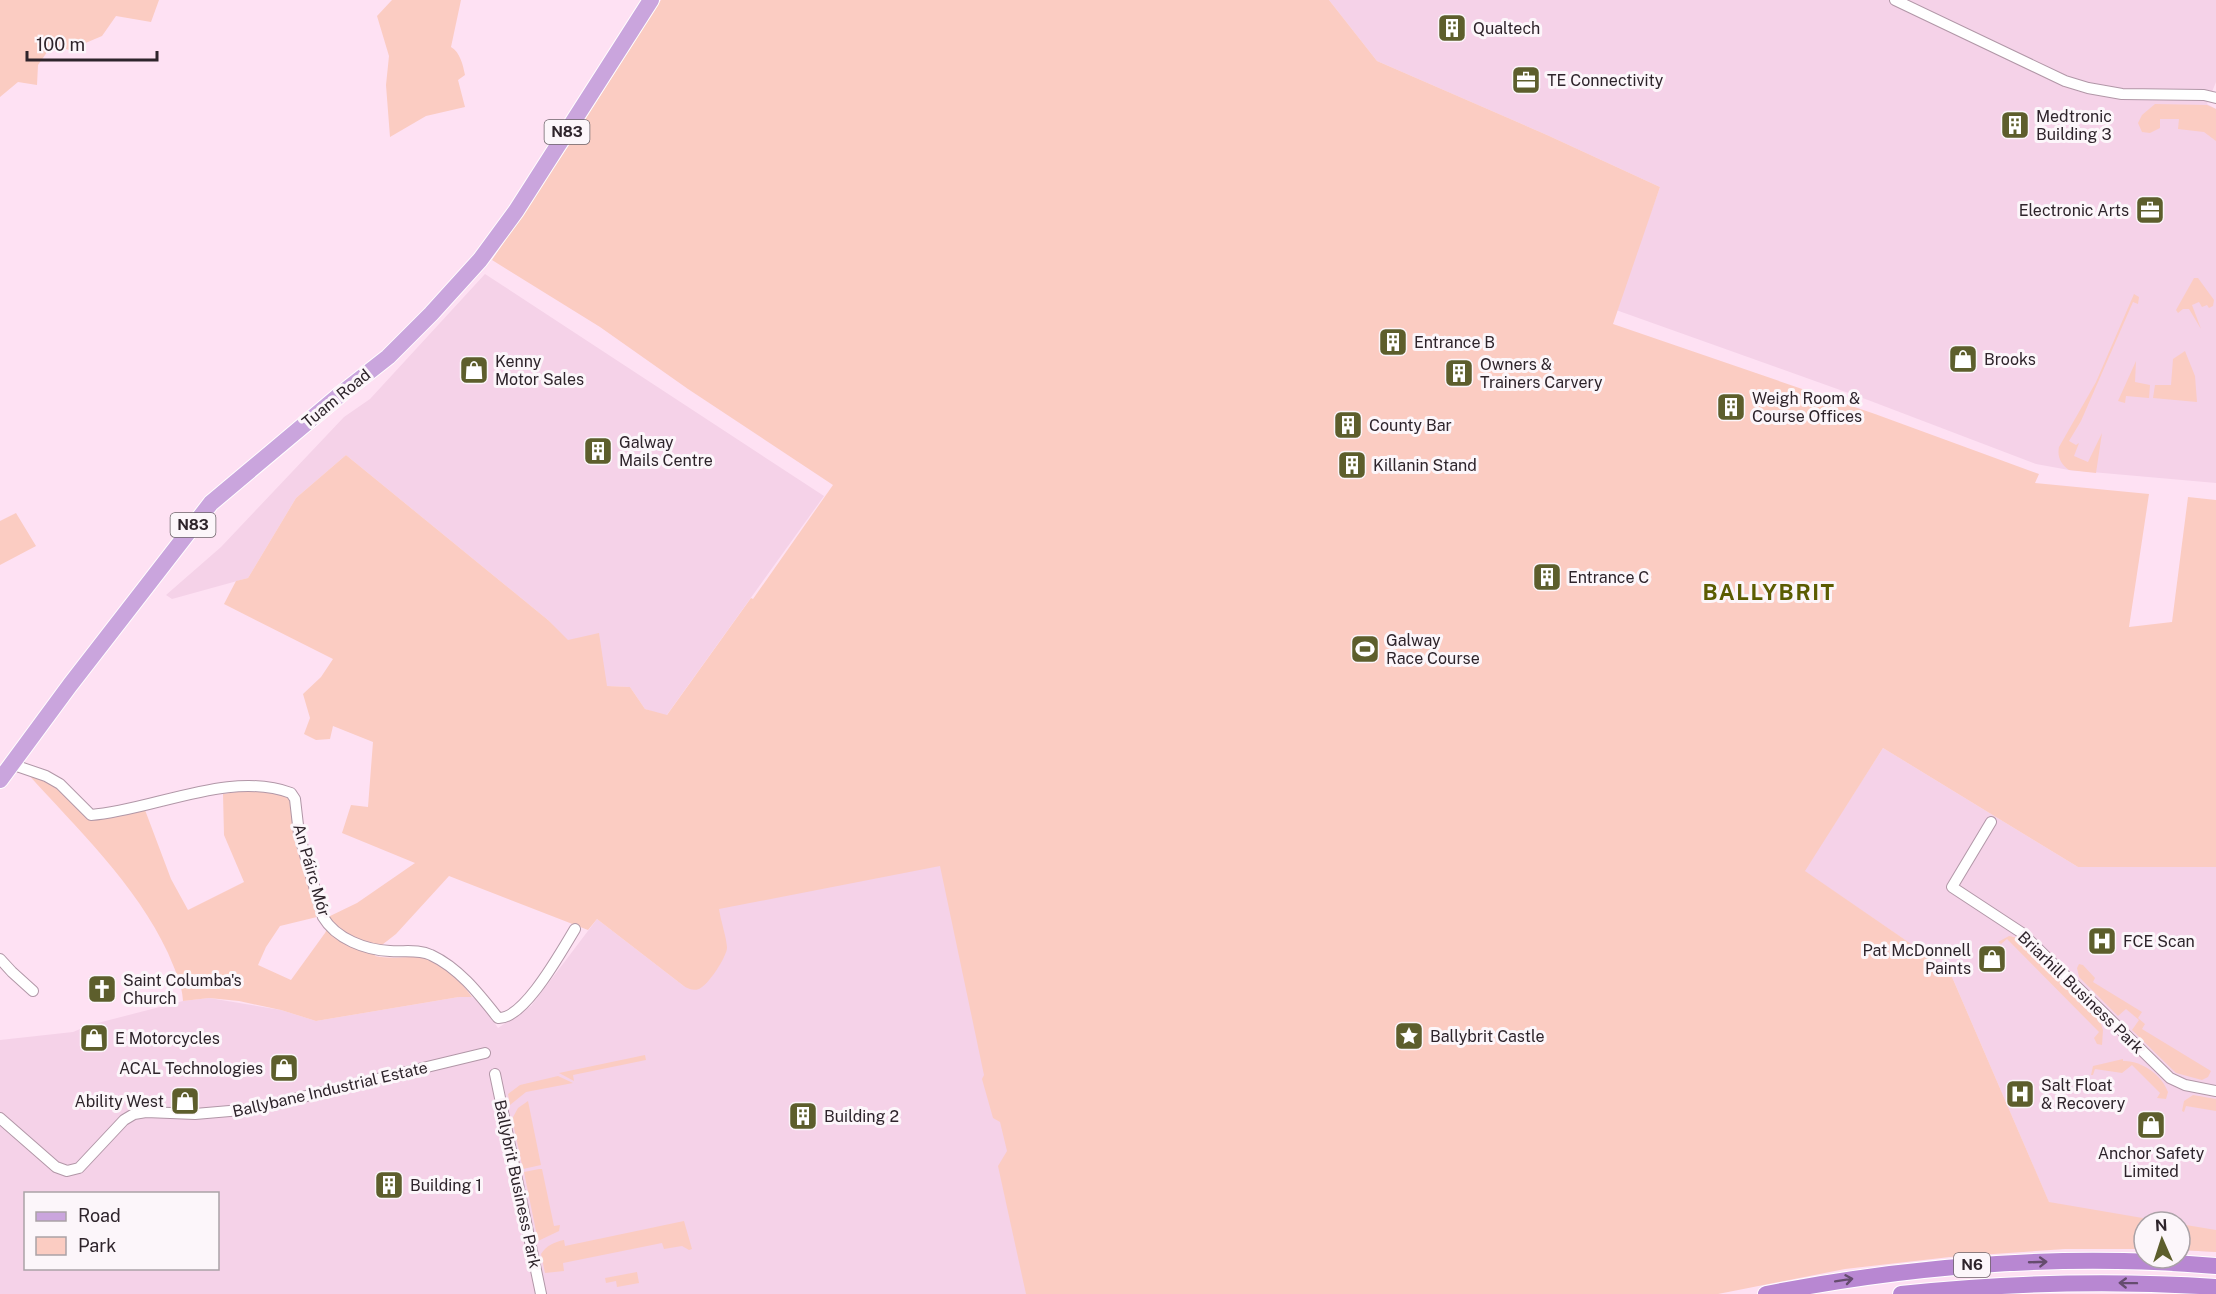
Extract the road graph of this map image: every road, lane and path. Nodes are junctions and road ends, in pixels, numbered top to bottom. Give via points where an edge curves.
1 (651, 0) edge
2 (1895, 0) edge
3 (2216, 91) edge
4 (2204, 95) junction
5 (2216, 98) edge
6 (11, 764) junction
7 (0, 780) edge
8 (1990, 822) dead end
9 (575, 929) dead end
10 (0, 959) edge
11 (33, 990) dead end
12 (485, 1053) dead end
13 (495, 1074) dead end
14 (2216, 1091) edge
15 (0, 1118) edge
16 (2216, 1266) edge
17 (2216, 1287) edge
18 (541, 1294) edge
19 (1766, 1294) edge
20 (1901, 1294) edge

1 - 6 main road, Tuam Road / N83 via 516,211 480,260 388,357 211,503
2 - 4 street via 2077,84 2122,94
3 - 4 street
4 - 5 street
6 - 7 main road, Tuam Road / N83
6 - 9 street, An Páirc Mór via 60,784 91,814 244,786 291,793 303,849 328,926 345,938 375,949 429,954 460,974 498,1018 516,1011 531,996
8 - 14 street, Briarhill Business Park via 1952,887 2022,933 2170,1078
10 - 11 street
12 - 15 street, Ballybane Industrial Estate via 253,1109 134,1114 86,1162 67,1171 56,1167
13 - 18 street, Ballybrit Business Park
19 -> 16 highway, N6 via 1884,1274 1978,1265 2092,1261
17 -> 20 highway, N6 via 2065,1283

